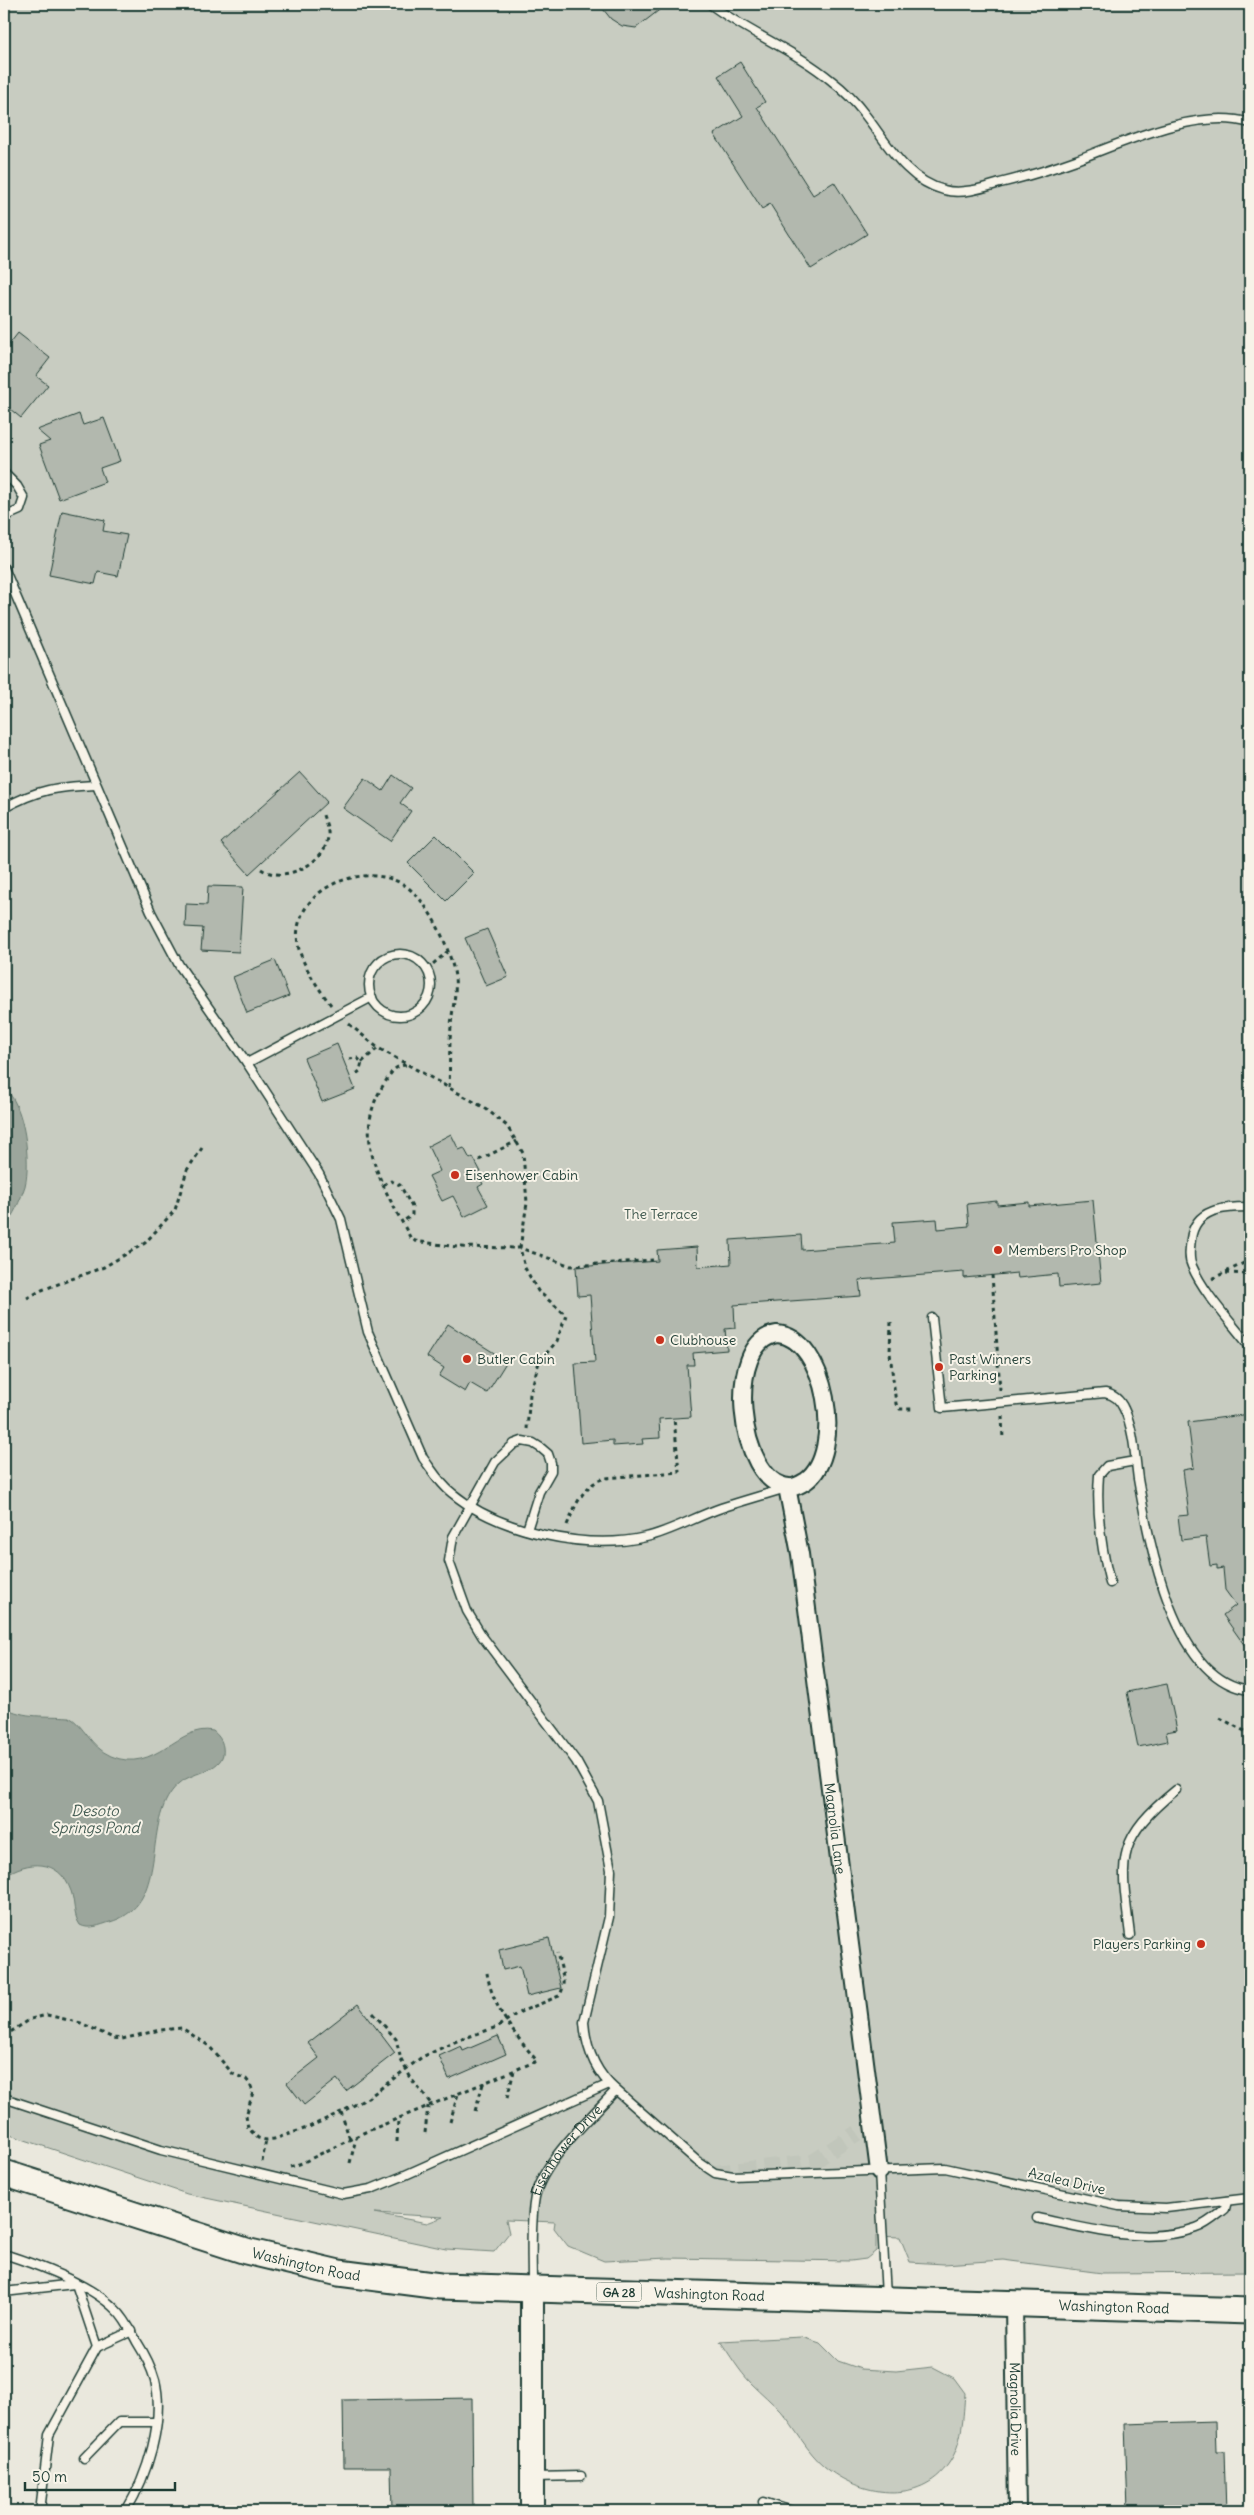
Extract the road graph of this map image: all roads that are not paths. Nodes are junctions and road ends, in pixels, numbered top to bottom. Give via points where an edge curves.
1 (710, 4) edge
2 (1250, 123) edge
3 (4, 473) edge
4 (4, 517) edge
5 (4, 568) edge
6 (95, 785) junction
7 (4, 808) edge
8 (372, 997) junction
9 (247, 1062) junction
10 (1250, 1207) edge
11 (932, 1318) dead end
12 (1250, 1347) edge
13 (1135, 1461) junction
14 (787, 1487) junction
15 (470, 1507) junction
16 (527, 1530) junction
17 (1110, 1583) dead end
18 (1250, 1690) edge
19 (1176, 1790) dead end
20 (1130, 1935) dead end
21 (609, 2084) junction
22 (616, 2090) junction
23 (4, 2098) edge
24 (879, 2171) junction
25 (4, 2173) edge
26 (1250, 2198) edge
27 (1227, 2201) junction
28 (1036, 2218) dead end
29 (4, 2254) edge
30 (76, 2284) junction
31 (532, 2290) junction
32 (4, 2292) edge
33 (886, 2300) junction
34 (1014, 2305) junction
35 (1250, 2311) edge
36 (132, 2331) junction
37 (97, 2347) junction
38 (156, 2422) junction
39 (84, 2458) dead end
40 (581, 2476) dead end
41 (531, 2477) junction
42 (763, 2502) dead end
43 (40, 2511) edge
44 (126, 2511) edge
45 (532, 2511) edge
46 (792, 2511) edge
47 (1017, 2511) edge

1 - 2 lane via 832,80 865,115 904,166 946,191 974,190 1026,177 1148,133 1194,122 1237,119
3 - 4 lane via 24,498 20,510
5 - 6 lane
6 - 7 lane via 53,787
6 - 9 lane via 151,912 179,965
8 - 8 lane via 370,977 382,960 391,955 411,956 427,969 431,988 422,1006 414,1012 404,1015 385,1012
8 - 9 lane
9 - 15 lane via 320,1174 341,1219 368,1332 424,1458 450,1492
10 - 12 lane via 1224,1207 1198,1219 1192,1233 1190,1257 1202,1284
11 - 13 lane via 942,1408 1055,1396 1112,1394 1127,1415
13 - 17 lane via 1107,1466 1099,1475 1098,1511
13 - 18 lane via 1154,1562 1186,1638 1197,1658 1218,1679 1230,1686
14 - 14 street via 770,1478 759,1464 742,1412 744,1382 755,1349 764,1338 777,1334 790,1336 808,1356 821,1382 829,1416 828,1438 819,1465 801,1484
14 - 16 lane via 667,1531 622,1541 562,1538
14 - 24 street, Magnolia Lane via 800,1554
15 - 16 lane
15 - 16 lane via 503,1452 522,1441 533,1443 548,1454 551,1471
15 - 21 lane via 453,1537 449,1561 467,1611 587,1778 598,1801 605,1828 611,1870 609,1917 584,2022 591,2056
19 - 20 lane via 1152,1810 1131,1836 1122,1869
21 - 22 lane
21 - 23 lane via 371,2189 342,2194 162,2150
22 - 24 lane via 714,2173 733,2176
22 - 31 lane, Eisenhower Drive via 560,2152 535,2195
24 - 27 lane, Azalea Drive via 945,2168 1119,2206 1166,2208
24 - 33 lane
25 - 31 main road, Washington Road / GA 28 via 246,2252 320,2268 440,2286
26 - 27 lane, Azalea Drive
27 - 28 lane via 1225,2209 1196,2228 1159,2235 1109,2233
29 - 30 lane
30 - 32 lane
30 - 36 lane via 117,2310
30 - 37 lane
31 - 33 main road, Washington Road / GA 28
31 - 41 street, Eisenhower Drive
33 - 34 main road, Washington Road / GA 28
34 - 35 main road, Washington Road / GA 28
34 - 47 street, Magnolia Drive
36 - 37 lane
36 - 38 lane via 155,2380
37 - 43 lane via 49,2435
38 - 39 lane via 119,2422
38 - 44 lane via 142,2480
40 - 41 lane
41 - 45 street, Eisenhower Drive
42 - 46 lane

